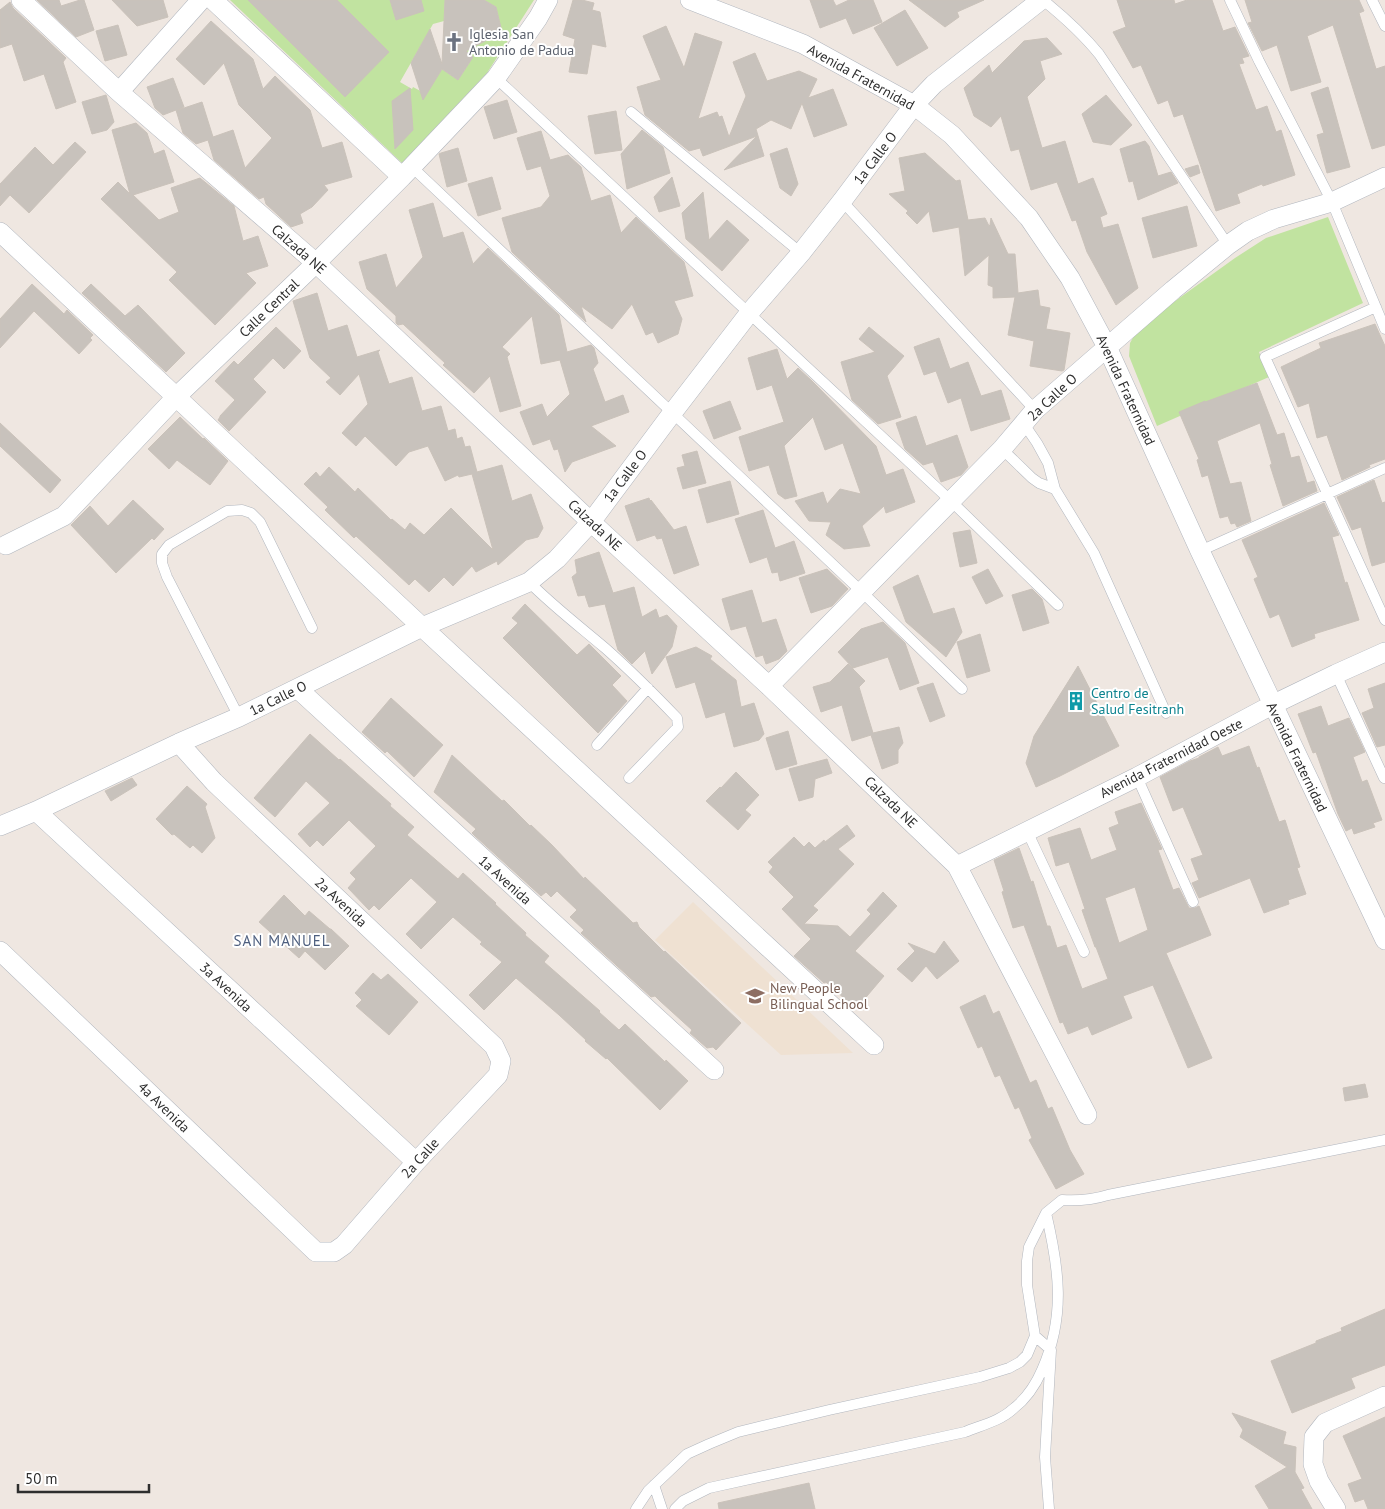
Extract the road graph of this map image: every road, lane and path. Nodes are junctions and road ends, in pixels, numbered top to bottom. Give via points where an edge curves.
1 (22, 0) edge
2 (201, 0) edge
3 (213, 0) edge
4 (548, 0) edge
5 (690, 0) edge
6 (1042, 0) edge
7 (1230, 0) edge
8 (1372, 0) edge
9 (1385, 26) edge
10 (496, 78) junction
11 (119, 92) junction
12 (914, 105) junction
13 (631, 112) dead end
14 (407, 172) junction
15 (1385, 177) edge
16 (842, 201) junction
17 (1332, 202) junction
18 (0, 232) edge
19 (1228, 245) junction
20 (801, 253) junction
21 (316, 263) junction
22 (1376, 307) junction
23 (750, 312) junction
24 (1385, 329) edge
25 (1107, 347) junction
26 (178, 396) junction
27 (673, 412) junction
28 (1030, 417) junction
29 (1002, 449) junction
30 (1385, 468) edge
31 (1055, 489) junction
32 (1327, 494) junction
33 (951, 501) junction
34 (591, 522) junction
35 (6, 545) dead end
36 (1200, 551) junction
37 (529, 582) junction
38 (862, 592) junction
39 (1058, 605) dead end
40 (1385, 620) edge
41 (422, 627) junction
42 (312, 628) dead end
43 (1385, 652) edge
44 (1336, 674) junction
45 (770, 686) junction
46 (648, 688) junction
47 (298, 689) junction
48 (962, 689) dead end
49 (1272, 705) junction
50 (1166, 713) dead end
51 (239, 717) junction
52 (179, 744) junction
53 (597, 745) dead end
54 (1137, 777) junction
55 (629, 778) dead end
56 (1384, 778) edge
57 (36, 811) junction
58 (0, 826) edge
59 (1027, 831) junction
60 (957, 866) junction
61 (1193, 902) dead end
62 (1385, 940) edge
63 (0, 951) edge
64 (1084, 952) dead end
65 (874, 1045) dead end
66 (501, 1062) joint
67 (714, 1070) dead end
68 (1087, 1115) dead end
69 (1385, 1140) edge
70 (416, 1162) junction
71 (1046, 1213) junction
72 (334, 1252) joint
73 (1035, 1336) junction
74 (1051, 1350) junction
75 (1385, 1396) edge
76 (654, 1485) junction
77 (636, 1509) edge
78 (662, 1509) edge
79 (675, 1509) edge
80 (1049, 1509) edge
81 (1336, 1509) edge

1 - 11 street, Calzada NE
2 - 11 street
3 - 14 street
4 - 10 street, Calle Central
5 - 12 street, Avenida Fraternidad via 803,44
6 - 12 street, 1a Calle O via 934,84
6 - 19 lane via 1070,22 1099,54
7 - 17 lane
8 - 9 lane
10 - 14 street, Calle Central
10 - 23 lane
11 - 21 street, Calzada NE
12 - 16 street, 1a Calle O
12 - 25 street, Avenida Fraternidad via 952,135 1029,218 1070,278
13 - 20 lane
14 - 21 street, Calle Central
14 - 27 lane
15 - 17 street, 2a Calle O
16 - 20 street, 1a Calle O
16 - 28 lane
17 - 19 street, 2a Calle O via 1274,219
17 - 22 lane
18 - 26 street
19 - 25 street, 2a Calle O
20 - 23 street, 1a Calle O
21 - 26 street, Calle Central
21 - 34 street, Calzada NE
22 - 24 lane
22 - 32 lane via 1265,357
23 - 27 street, 1a Calle O
23 - 33 lane
25 - 28 street, 2a Calle O
25 - 36 street, Avenida Fraternidad
26 - 35 street, Calle Central via 64,516
26 - 41 street
27 - 34 street, 1a Calle O
27 - 38 lane
28 - 29 street, 2a Calle O
28 - 31 lane
29 - 31 lane via 1032,478
29 - 33 street, 2a Calle O
30 - 32 lane
31 - 50 lane via 1094,553
32 - 36 lane
32 - 40 lane
33 - 38 street, 2a Calle O
33 - 39 lane
34 - 37 street, 1a Calle O via 557,559
34 - 45 street, Calzada NE
36 - 49 street, Avenida Fraternidad
37 - 41 street, 1a Calle O
37 - 46 lane
38 - 45 street, 2a Calle O
38 - 48 lane
41 - 47 street, 1a Calle O
41 - 65 street
42 - 51 lane via 260,522 251,513 242,510 227,512 169,545 162,554 167,577
43 - 44 street, Avenida Fraternidad Oeste
44 - 49 street, Avenida Fraternidad Oeste
44 - 56 lane
45 - 60 street, Calzada NE
46 - 53 lane
46 - 55 lane via 677,718 678,726
47 - 51 street, 1a Calle O
47 - 67 street, 1a Avenida
49 - 54 street, Avenida Fraternidad Oeste
49 - 62 street, Avenida Fraternidad
51 - 52 street, 1a Calle O
52 - 57 street, 1a Calle O
52 - 66 street, 2a Avenida via 214,782 494,1046
54 - 59 street, Avenida Fraternidad Oeste
54 - 61 lane
57 - 58 street, 1a Calle O
57 - 70 street, 3a Avenida
59 - 60 street, Avenida Fraternidad Oeste
59 - 64 lane
60 - 68 street, Calzada NE
63 - 72 street, 4a Avenida via 316,1252
66 - 70 street, 2a Calle via 498,1075
69 - 71 lane via 1094,1200 1062,1200
70 - 72 street, 2a Calle via 344,1245
71 - 73 lane via 1029,1247 1027,1261 1027,1285
71 - 74 lane via 1057,1277 1058,1316
73 - 74 lane
73 - 76 lane via 1027,1354 1009,1368 738,1432 687,1454
74 - 79 lane via 1037,1380 1014,1409 1002,1418 965,1432 709,1488 683,1501
74 - 80 lane via 1045,1457
75 - 81 street via 1325,1423 1314,1437 1313,1464
76 - 77 lane
76 - 78 lane

